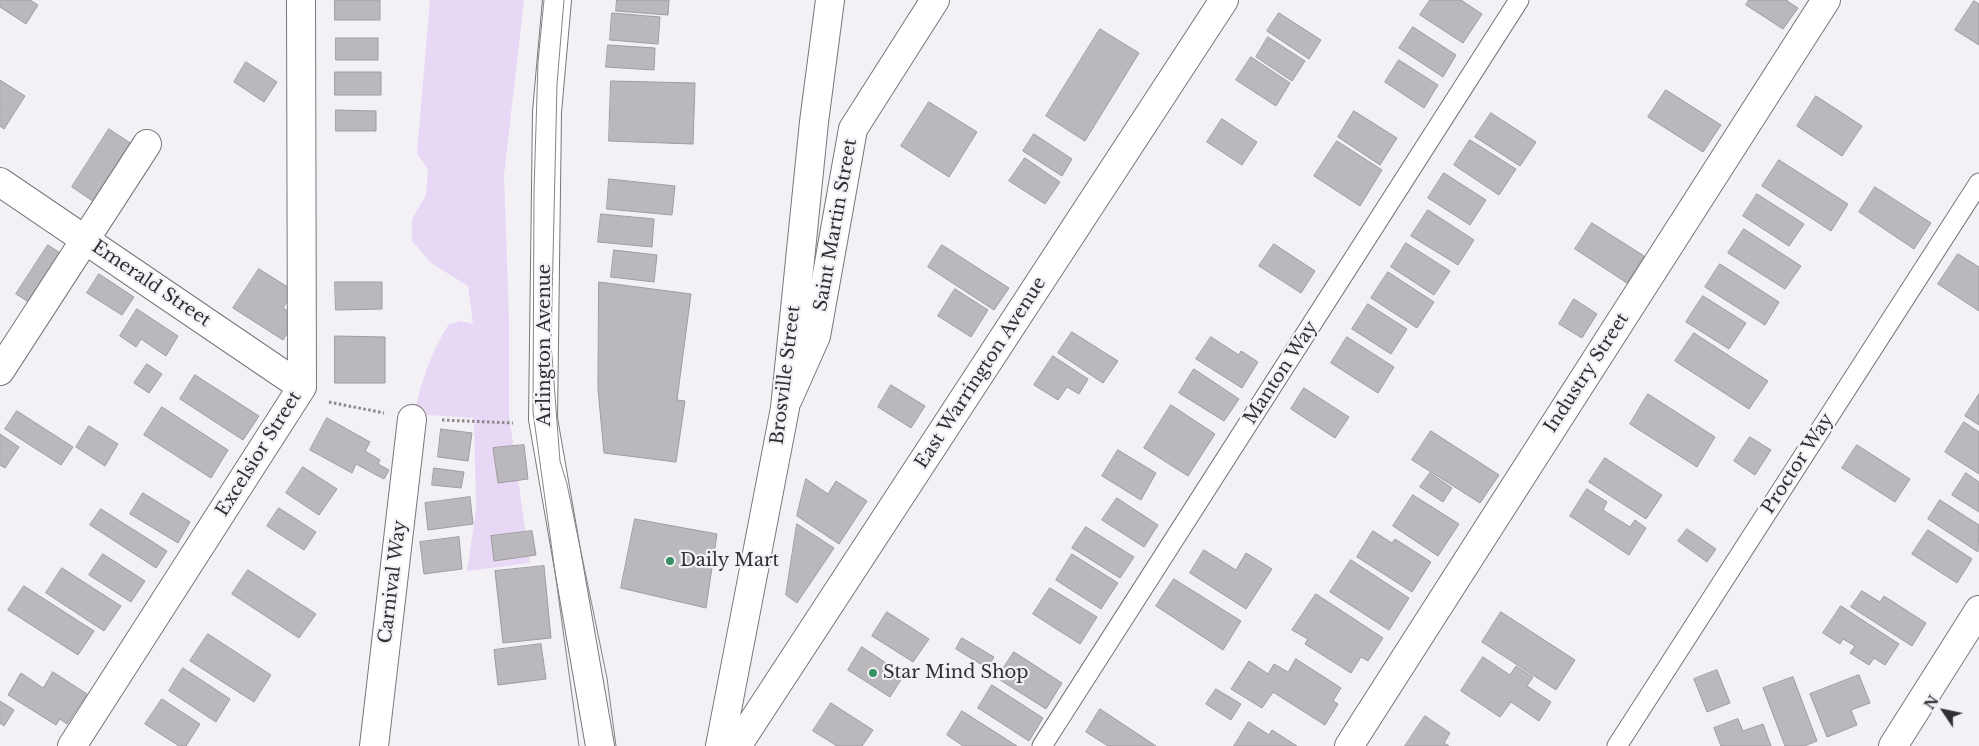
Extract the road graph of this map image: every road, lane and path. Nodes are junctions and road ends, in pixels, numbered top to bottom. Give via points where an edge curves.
1 (301, 0) edge
2 (557, 0) edge
3 (830, 0) edge
4 (935, 0) edge
5 (1224, 0) edge
6 (1519, 0) edge
7 (1826, 0) edge
8 (147, 144) dead end
9 (0, 182) edge
10 (1979, 183) edge
11 (85, 240) junction
12 (0, 371) edge
13 (302, 387) junction
14 (785, 408) junction
15 (412, 419) dead end
16 (1979, 610) edge
17 (601, 743) edge
18 (72, 746) edge
19 (374, 746) edge
20 (720, 746) edge
21 (738, 746) edge
22 (1042, 746) edge
23 (1349, 746) edge
24 (1617, 746) edge
25 (1893, 746) edge

1 - 13 street, Excelsior Street
2 - 17 street, Arlington Avenue via 547,112 543,419
3 - 14 street, Brosville Street via 814,122
4 - 14 street, Saint Martin Street via 853,129 816,336
5 - 21 street, East Warrington Avenue
6 - 22 lane, Manton Way
7 - 23 street, Industry Street
8 - 11 street
9 - 11 street, Emerald Street
10 - 24 lane, Proctor Way
11 - 12 street
11 - 13 street, Emerald Street
13 - 18 street, Excelsior Street
14 - 20 street, Brosville Street
15 - 19 street, Carnival Way
16 - 25 street

